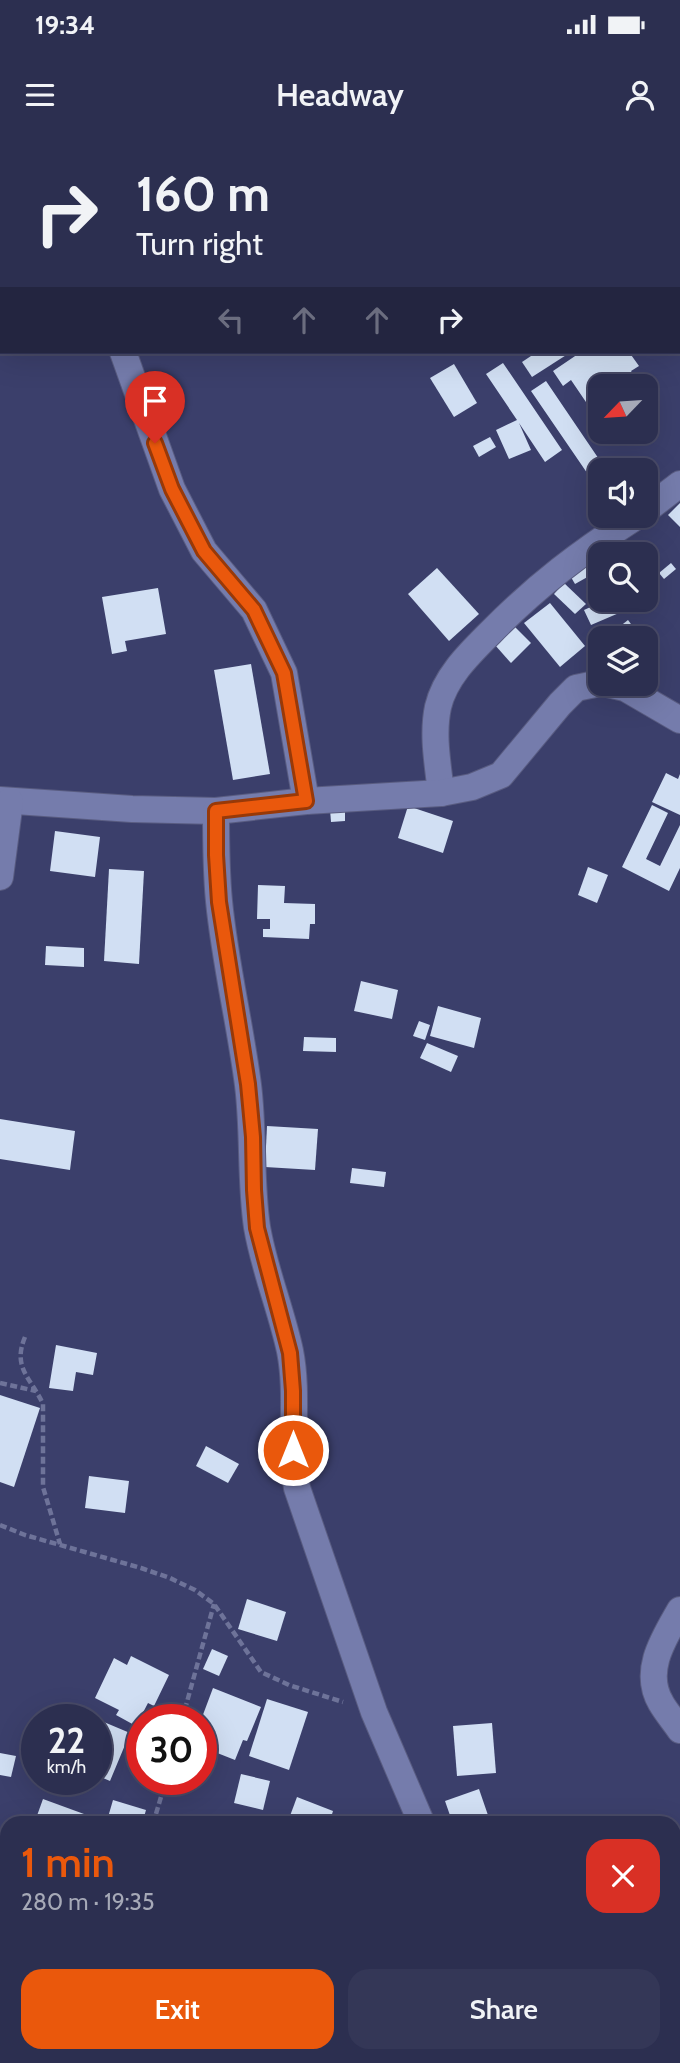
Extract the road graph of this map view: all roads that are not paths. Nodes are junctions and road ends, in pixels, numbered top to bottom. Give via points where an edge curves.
1 (124, 354) edge
2 (680, 484) edge
3 (658, 501) edge
4 (619, 528) edge
5 (588, 686) edge
6 (639, 696) edge
7 (680, 720) edge
8 (441, 793) junction
9 (5, 801) edge
10 (306, 801) junction
11 (216, 811) junction
12 (0, 877) edge
13 (680, 1610) edge
14 (680, 1730) edge
15 (418, 1816) edge

1 - 10 street via 172,489 204,551 254,610 284,673
2 - 3 street
4 - 8 street via 571,560 519,604 448,682 438,707 436,752
5 - 8 street via 576,688 560,704 501,775
6 - 7 street
8 - 10 street
9 - 11 street
9 - 12 street
10 - 11 street
11 - 15 street via 219,902 248,1084 257,1228 290,1353 297,1488 373,1712
13 - 14 street via 665,1637 652,1678 659,1701

